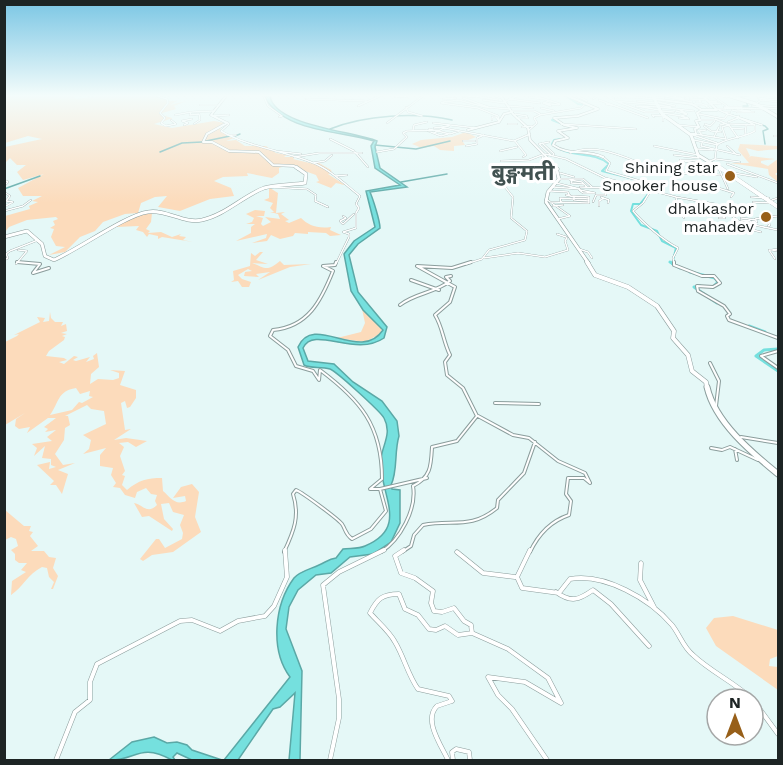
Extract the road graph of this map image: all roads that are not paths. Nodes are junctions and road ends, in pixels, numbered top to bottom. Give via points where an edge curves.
1 (733, 131) edge
2 (213, 132) edge
3 (222, 132) edge
4 (406, 132) edge
5 (422, 132) edge
6 (431, 132) edge
7 (444, 132) edge
8 (456, 132) edge
9 (473, 132) edge
10 (523, 132) edge
11 (527, 132) edge
12 (560, 132) edge
13 (689, 132) edge
14 (697, 132) edge
15 (702, 132) edge
16 (716, 132) joint
17 (726, 132) edge
18 (744, 132) edge
19 (755, 132) edge
20 (419, 133) dead end
21 (434, 133) joint
22 (450, 134) junction
23 (693, 134) junction
24 (236, 135) dead end
25 (484, 135) junction
26 (702, 135) junction
27 (717, 135) junction
28 (750, 135) junction
29 (229, 136) junction
30 (732, 136) dead end
31 (774, 136) dead end
32 (778, 136) edge
33 (738, 137) junction
34 (727, 138) junction
35 (731, 139) junction
36 (748, 139) dead end
37 (330, 140) dead end
38 (694, 140) junction
39 (463, 141) dead end
40 (475, 141) dead end
41 (514, 141) junction
42 (734, 141) dead end
43 (549, 142) dead end
44 (717, 144) junction
45 (702, 145) junction
46 (466, 146) dead end
47 (654, 146) dead end
48 (727, 146) dead end
49 (517, 147) junction
50 (716, 150) junction
51 (275, 151) junction
52 (500, 151) dead end
53 (356, 152) junction
54 (377, 152) dead end
55 (696, 152) junction
56 (362, 153) dead end
57 (570, 153) junction
58 (334, 154) junction
59 (736, 154) junction
60 (741, 154) dead end
61 (301, 155) junction
62 (544, 155) junction
63 (674, 155) dead end
64 (552, 156) junction
65 (294, 157) junction
66 (523, 157) junction
67 (603, 157) joint
68 (715, 159) junction
69 (305, 160) junction
70 (521, 160) junction
71 (526, 160) junction
72 (680, 160) dead end
73 (710, 160) junction
74 (501, 162) dead end
75 (740, 162) dead end
76 (313, 163) junction
77 (727, 164) dead end
78 (704, 166) junction
79 (368, 167) dead end
80 (496, 168) dead end
81 (721, 168) junction
82 (710, 169) junction
83 (754, 171) dead end
84 (726, 172) junction
85 (746, 173) junction
86 (347, 175) dead end
87 (559, 175) junction
88 (720, 175) junction
89 (755, 175) junction
90 (335, 176) junction
91 (514, 176) junction
92 (742, 177) dead end
93 (748, 177) junction
94 (760, 178) junction
95 (4, 180) edge
96 (572, 181) junction
97 (778, 184) edge
98 (4, 186) edge
99 (268, 187) junction
100 (552, 187) junction
101 (587, 187) junction
102 (592, 187) junction
103 (715, 187) dead end
104 (579, 189) junction
105 (729, 190) junction
106 (4, 192) edge
107 (651, 192) junction
108 (568, 193) junction
109 (10, 195) junction
110 (611, 195) dead end
111 (574, 196) junction
112 (603, 196) junction
113 (676, 197) junction
114 (731, 197) dead end
115 (751, 197) dead end
116 (4, 198) edge
117 (565, 198) junction
118 (546, 199) junction
119 (569, 199) junction
120 (31, 200) dead end
121 (776, 201) edge
122 (550, 202) junction
123 (566, 202) junction
124 (571, 202) junction
125 (753, 202) dead end
126 (561, 203) junction
127 (608, 203) dead end
128 (553, 206) junction
129 (599, 206) dead end
130 (4, 207) edge
131 (328, 207) dead end
132 (4, 211) edge
133 (356, 212) junction
134 (728, 213) junction
135 (713, 214) dead end
136 (721, 214) junction
137 (343, 216) dead end
138 (778, 216) edge
139 (767, 217) junction
140 (684, 218) dead end
141 (718, 218) dead end
142 (760, 218) junction
143 (557, 219) junction
144 (741, 219) dead end
145 (755, 220) junction
146 (750, 221) junction
147 (766, 225) junction
148 (770, 229) junction
149 (778, 230) edge
150 (761, 232) dead end
151 (557, 234) dead end
152 (4, 237) edge
153 (568, 237) junction
154 (38, 240) junction
155 (579, 249) junction
156 (18, 250) junction
157 (772, 250) joint
158 (778, 250) edge
159 (484, 258) junction
160 (592, 258) dead end
161 (775, 259) dead end
162 (4, 260) edge
163 (49, 268) dead end
164 (451, 276) dead end
165 (411, 280) dead end
166 (449, 282) junction
167 (439, 290) junction
168 (400, 305) dead end
169 (666, 323) junction
170 (677, 328) dead end
171 (778, 338) edge
172 (778, 351) edge
173 (710, 363) dead end
174 (778, 368) edge
175 (495, 403) dead end
176 (539, 404) dead end
177 (715, 408) junction
178 (477, 416) junction
179 (741, 437) junction
180 (535, 442) junction
181 (778, 443) edge
182 (711, 448) dead end
183 (735, 449) junction
184 (737, 460) dead end
185 (762, 461) junction
186 (778, 474) edge
187 (427, 478) junction
188 (412, 486) joint
189 (380, 489) junction
190 (457, 552) dead end
191 (641, 563) dead end
192 (517, 577) junction
193 (555, 592) junction
194 (654, 607) junction
195 (472, 633) junction
196 (649, 646) dead end
197 (738, 687) edge
198 (765, 716) edge
199 (778, 734) edge
200 (56, 760) edge
201 (330, 760) edge
202 (448, 760) edge
203 (453, 760) edge
204 (470, 760) edge
205 (547, 760) edge

1 - 33 street
2 - 99 main road via 203,142 229,151 259,152 273,165 295,166 306,176 303,186
3 - 29 street
4 - 54 street via 407,137 398,148 390,153
5 - 20 street
6 - 21 street
7 - 22 street
8 - 22 street
9 - 25 street
10 - 41 street
11 - 62 main road
12 - 57 street via 568,138 553,144
13 - 23 main road
14 - 23 main road
15 - 26 street
16 - 27 street
16 - 27 street
17 - 34 street
18 - 28 street
19 - 28 street
21 - 22 street
23 - 26 street
23 - 38 main road
23 - 44 street
24 - 29 street
25 - 41 street
25 - 46 street via 477,138 477,144
26 - 27 street
27 - 34 street
27 - 34 street
27 - 44 street
28 - 33 street
29 - 51 street
30 - 33 street
31 - 32 street
33 - 35 street
33 - 36 street
34 - 35 street
34 - 44 street
35 - 42 street
37 - 53 street
38 - 45 street
38 - 55 main road
39 - 40 street
41 - 49 street
43 - 64 street via 542,143
44 - 45 street
44 - 50 street
45 - 50 street
45 - 55 street
47 - 55 street
48 - 59 street
49 - 52 street
49 - 66 street via 526,155
50 - 55 street
50 - 59 street
50 - 68 street
51 - 61 street
51 - 65 street
53 - 56 street
53 - 58 street
53 - 79 street
55 - 63 street via 699,158
55 - 73 main road
57 - 67 street
57 - 88 street via 596,149 666,172
58 - 61 street
58 - 76 street
59 - 60 street
61 - 65 street
61 - 69 street
62 - 64 street
62 - 71 street
62 - 87 main road
62 - 91 street via 542,165 533,172
64 - 107 street
65 - 69 street
66 - 70 street
66 - 71 street
67 - 107 street via 610,164 606,171 652,184
68 - 73 street
68 - 75 street
69 - 76 street
70 - 71 street
70 - 74 street
72 - 78 street
73 - 81 main road
76 - 90 street
77 - 85 street
78 - 82 street
78 - 82 street via 697,165
80 - 91 street via 497,172
81 - 82 street
81 - 84 main road
81 - 88 street
83 - 85 street
84 - 85 street
84 - 121 main road via 752,191
85 - 89 street
85 - 89 street
85 - 93 street
86 - 90 street
87 - 96 street
87 - 96 street
87 - 100 main road
88 - 105 street
89 - 94 street
90 - 133 street via 360,196
91 - 159 street via 505,188 513,197 511,218 527,231 525,240 489,250
92 - 93 street
93 - 94 street
94 - 97 street
95 - 98 street via 8,182
96 - 100 street
96 - 101 street
96 - 102 street via 583,179
96 - 104 street
99 - 131 street via 307,189 316,195 315,201
99 - 154 main road via 202,220 150,211 137,214 54,260 45,256
100 - 108 street
100 - 111 street
100 - 118 main road
101 - 102 street
101 - 104 street
102 - 112 street via 605,188
103 - 105 street
104 - 111 street
104 - 112 street
105 - 114 street via 735,194
106 - 109 street
107 - 113 street
107 - 171 street via 633,211 644,224 678,248 672,263 717,278 717,286 697,289 729,310 729,320
108 - 111 street
108 - 111 street
109 - 116 street
109 - 130 street via 6,201 13,202
110 - 112 street
111 - 112 street via 591,201 596,195
111 - 119 street
111 - 124 street
112 - 127 street
112 - 129 street
113 - 134 street via 714,204
113 - 140 street
115 - 121 street
117 - 119 street
117 - 123 street
117 - 126 street via 560,198
118 - 122 street
118 - 143 main road
119 - 124 street
120 - 132 street
121 - 125 street
122 - 126 street
122 - 128 street
123 - 124 street
123 - 126 street
126 - 128 street
128 - 143 street via 570,216
133 - 137 street via 343,224
133 - 189 street via 357,225 354,230 342,232 349,237 335,265 323,266 333,271 315,310 297,327 272,330 270,336 288,350 296,366 313,371 319,380 321,371 356,399 370,423 381,464 382,479 370,489
134 - 136 street
134 - 146 street via 740,222
135 - 136 street
136 - 141 street via 725,218
138 - 139 street
139 - 142 street
139 - 147 street via 770,225
142 - 145 street
142 - 147 street
143 - 153 main road
144 - 146 street
145 - 146 street
145 - 147 street
146 - 148 street
146 - 150 street via 753,230
147 - 148 street
148 - 149 street
151 - 153 street
152 - 154 main road via 26,231
153 - 155 main road
153 - 159 street via 568,250 554,255 516,253
154 - 156 street
155 - 160 street
155 - 169 main road via 597,277 625,286 653,302 666,316
156 - 162 street via 7,253
156 - 163 street via 27,251 16,264 40,264 33,273
157 - 158 street
157 - 161 street
159 - 166 street via 449,268 417,266
164 - 166 street via 446,277
165 - 167 street
166 - 167 street
166 - 178 street via 455,287 454,294 435,315 450,350 445,362 447,375 463,388
167 - 168 street via 419,293
169 - 170 street
169 - 177 main road via 688,355 692,371 706,382
172 - 174 street via 761,356
173 - 177 street via 719,383
175 - 176 street
177 - 179 main road via 723,422
178 - 180 street
178 - 187 street via 457,441 432,447 432,467
179 - 181 street
179 - 185 main road
180 - 192 street via 558,461 585,473 590,483 584,478 568,478 569,515 537,537
180 - 195 street via 529,464 510,493 498,500 494,511 473,524 423,525 411,546 395,556 401,573 433,591 434,611 454,608 471,625
182 - 183 street
183 - 184 street
183 - 185 street
185 - 186 main road
187 - 188 street
187 - 189 street
188 - 201 street via 410,509 394,542 378,554 340,570 323,585 339,699
189 - 200 street via 386,504 384,515 366,533 352,539 342,524 296,490 295,528 284,552 287,577 270,612 220,631 192,620 180,621 97,664 90,682 90,700 75,712
190 - 192 street via 483,573
191 - 194 street via 640,580
192 - 193 street via 522,588
193 - 194 street via 562,592 570,579 586,579 628,591
193 - 196 street via 566,599 579,600 593,590 604,596 639,630
194 - 197 street via 680,636 686,649 711,671
195 - 202 street via 458,635 445,627 429,628 418,615 405,609 399,594 377,599 370,613 394,640 418,689 452,700 433,712 435,731
195 - 205 street via 506,648 549,678 561,703 525,682 488,677
198 - 199 street
203 - 204 street via 452,752 456,749 469,752

